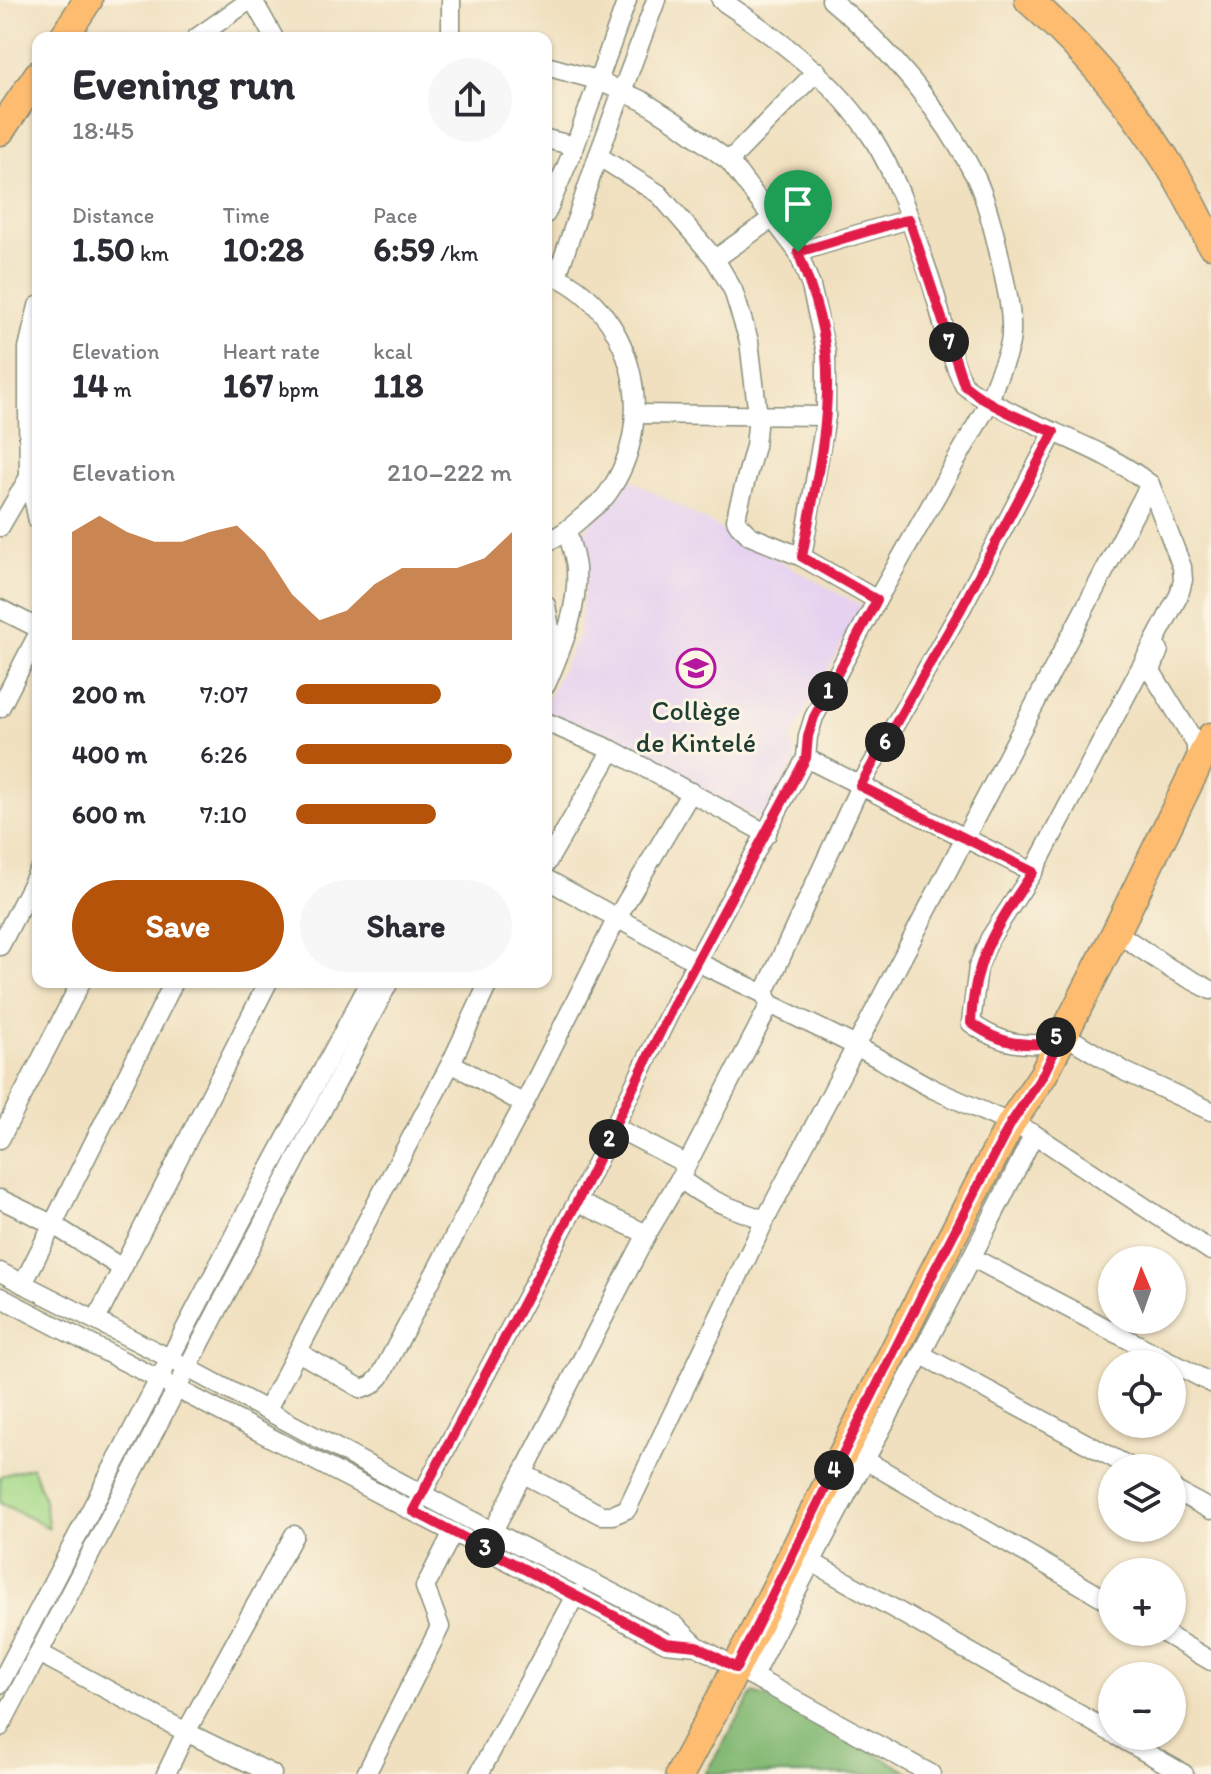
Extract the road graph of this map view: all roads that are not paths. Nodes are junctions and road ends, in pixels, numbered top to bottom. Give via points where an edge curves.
1 (88, 0) edge
2 (252, 0) edge
3 (451, 0) edge
4 (627, 0) edge
5 (656, 0) edge
6 (721, 0) edge
7 (831, 0) edge
8 (1029, 0) edge
9 (67, 32) edge
10 (205, 32) edge
11 (271, 32) edge
12 (451, 32) edge
13 (552, 68) edge
14 (817, 71) junction
15 (597, 80) junction
16 (32, 84) edge
17 (622, 91) junction
18 (0, 131) edge
19 (552, 140) edge
20 (575, 146) junction
21 (598, 156) junction
22 (729, 161) junction
23 (552, 200) edge
24 (774, 217) junction
25 (909, 219) junction
26 (1211, 244) edge
27 (798, 252) junction
28 (715, 259) junction
29 (552, 271) edge
30 (552, 275) edge
31 (32, 331) edge
32 (990, 401) junction
33 (637, 414) junction
34 (758, 416) junction
35 (826, 416) junction
36 (1054, 432) junction
37 (29, 477) junction
38 (1150, 484) junction
39 (32, 492) edge
40 (0, 527) edge
41 (567, 531) junction
42 (552, 539) edge
43 (802, 557) junction
44 (1179, 595) junction
45 (877, 600) junction
46 (0, 609) edge
47 (32, 628) edge
48 (32, 643) edge
49 (552, 671) edge
50 (0, 708) edge
51 (552, 725) edge
52 (612, 750) junction
53 (1205, 757) edge
54 (806, 758) junction
55 (860, 786) junction
56 (691, 792) junction
57 (767, 834) junction
58 (964, 836) junction
59 (552, 854) edge
60 (1033, 872) junction
61 (552, 882) edge
62 (32, 884) edge
63 (618, 916) junction
64 (1116, 932) junction
65 (0, 946) edge
66 (697, 962) junction
67 (78, 988) edge
68 (171, 988) edge
69 (265, 988) edge
70 (367, 988) edge
71 (386, 988) edge
72 (486, 988) edge
73 (1211, 990) edge
74 (767, 999) junction
75 (1063, 1034) junction
76 (856, 1046) junction
77 (451, 1063) junction
78 (524, 1104) junction
79 (1211, 1111) edge
80 (615, 1127) junction
81 (1023, 1128) junction
82 (0, 1139) edge
83 (683, 1171) junction
84 (0, 1199) edge
85 (577, 1202) junction
86 (765, 1220) junction
87 (52, 1224) junction
88 (647, 1234) junction
89 (1211, 1251) edge
90 (973, 1258) junction
91 (122, 1268) junction
92 (0, 1272) edge
93 (23, 1284) junction
94 (0, 1297) edge
95 (96, 1320) junction
96 (298, 1352) junction
97 (922, 1355) junction
98 (169, 1358) junction
99 (187, 1367) junction
100 (159, 1379) junction
101 (1211, 1383) edge
102 (177, 1387) junction
103 (267, 1409) junction
104 (1106, 1454) edge
105 (865, 1460) junction
106 (524, 1474) junction
107 (423, 1493) junction
108 (1186, 1497) edge
109 (1211, 1510) edge
110 (413, 1511) junction
111 (493, 1531) junction
112 (453, 1532) junction
113 (294, 1535) dead end
114 (810, 1561) junction
115 (576, 1594) junction
116 (1098, 1595) edge
117 (697, 1646) junction
118 (1186, 1646) edge
119 (39, 1653) junction
120 (1211, 1661) edge
121 (744, 1672) junction
122 (0, 1684) edge
123 (1098, 1725) edge
124 (0, 1727) edge
125 (186, 1732) junction
126 (1142, 1750) edge
127 (268, 1773) edge
128 (166, 1774) edge
129 (366, 1774) edge
130 (479, 1774) edge
131 (680, 1774) edge
132 (931, 1774) edge
133 (1184, 1774) edge

1 - 9 main road
2 - 10 street
2 - 11 street
3 - 12 street
4 - 15 street
5 - 17 street
6 - 14 street
7 - 32 street via 918,91 977,181 1011,314 1012,336
8 - 26 main road via 1138,117
13 - 15 street
14 - 22 street
14 - 25 street via 875,142
15 - 17 street
15 - 20 street
16 - 18 main road
17 - 21 street
17 - 22 street
19 - 20 street
20 - 23 street
21 - 28 street via 659,194
21 - 29 street
22 - 24 street
24 - 27 street
24 - 28 street
25 - 27 street
25 - 32 street via 958,374 975,395
27 - 35 street via 826,352
28 - 34 street via 733,290 749,341
30 - 33 street via 591,300 617,333 633,372
31 - 37 street
32 - 36 street
32 - 45 street
33 - 34 street
33 - 41 street via 628,456 607,494
34 - 35 street
34 - 43 street via 736,520 750,536
35 - 43 street
36 - 38 street via 1117,461
36 - 55 street
37 - 39 street
37 - 40 street
38 - 44 street via 1182,567
38 - 58 street
41 - 42 street
41 - 49 street via 576,566 576,596
43 - 45 street
44 - 53 street via 1151,671
44 - 60 street
45 - 54 street via 814,717
46 - 47 street
48 - 50 street
51 - 52 street
52 - 56 street
52 - 59 street
53 - 64 main road
54 - 55 street
54 - 57 street
55 - 58 street
55 - 74 street
56 - 57 street
56 - 63 street
57 - 66 street
58 - 60 street
58 - 76 street
60 - 75 street via 990,938 978,967 971,1023 989,1036 1011,1041 1041,1044
61 - 63 street
62 - 65 street
63 - 66 street
63 - 78 street
64 - 73 street
64 - 75 main road
66 - 74 street
66 - 80 street
67 - 82 street
68 - 87 street
69 - 91 street
70 - 98 street
71 - 99 street
72 - 77 street
74 - 76 street
74 - 83 street
75 - 79 street via 1126,1072
75 - 81 main road
76 - 81 street via 933,1089
76 - 86 street
77 - 78 street
77 - 96 street
78 - 96 street via 380,1377 362,1389
80 - 83 street
80 - 85 street
81 - 89 street
81 - 90 street
81 - 121 main road via 924,1291
83 - 86 street via 695,1191
83 - 88 street
84 - 87 street
85 - 88 street
85 - 107 street
86 - 106 street via 627,1509 601,1515
87 - 91 street
87 - 93 street
88 - 106 street
90 - 97 street
90 - 101 street
91 - 95 street
92 - 93 street
93 - 95 street
94 - 100 street
95 - 98 street
96 - 103 street
97 - 104 street
97 - 105 street
98 - 99 street
98 - 100 street
99 - 102 street
99 - 103 street
100 - 102 street
100 - 122 street
102 - 110 street
102 - 119 street
103 - 107 street
105 - 114 street
105 - 116 street
106 - 111 street
107 - 110 street
107 - 111 street
108 - 109 street
110 - 112 street
111 - 117 street via 675,1625
112 - 115 street
112 - 129 street via 425,1587 440,1627
113 - 125 street
114 - 121 street
114 - 123 street
115 - 117 street via 666,1643
115 - 130 street
117 - 121 street
118 - 120 street
119 - 124 street
119 - 125 street
121 - 131 main road
121 - 132 street
125 - 127 street
125 - 128 street
126 - 133 street

